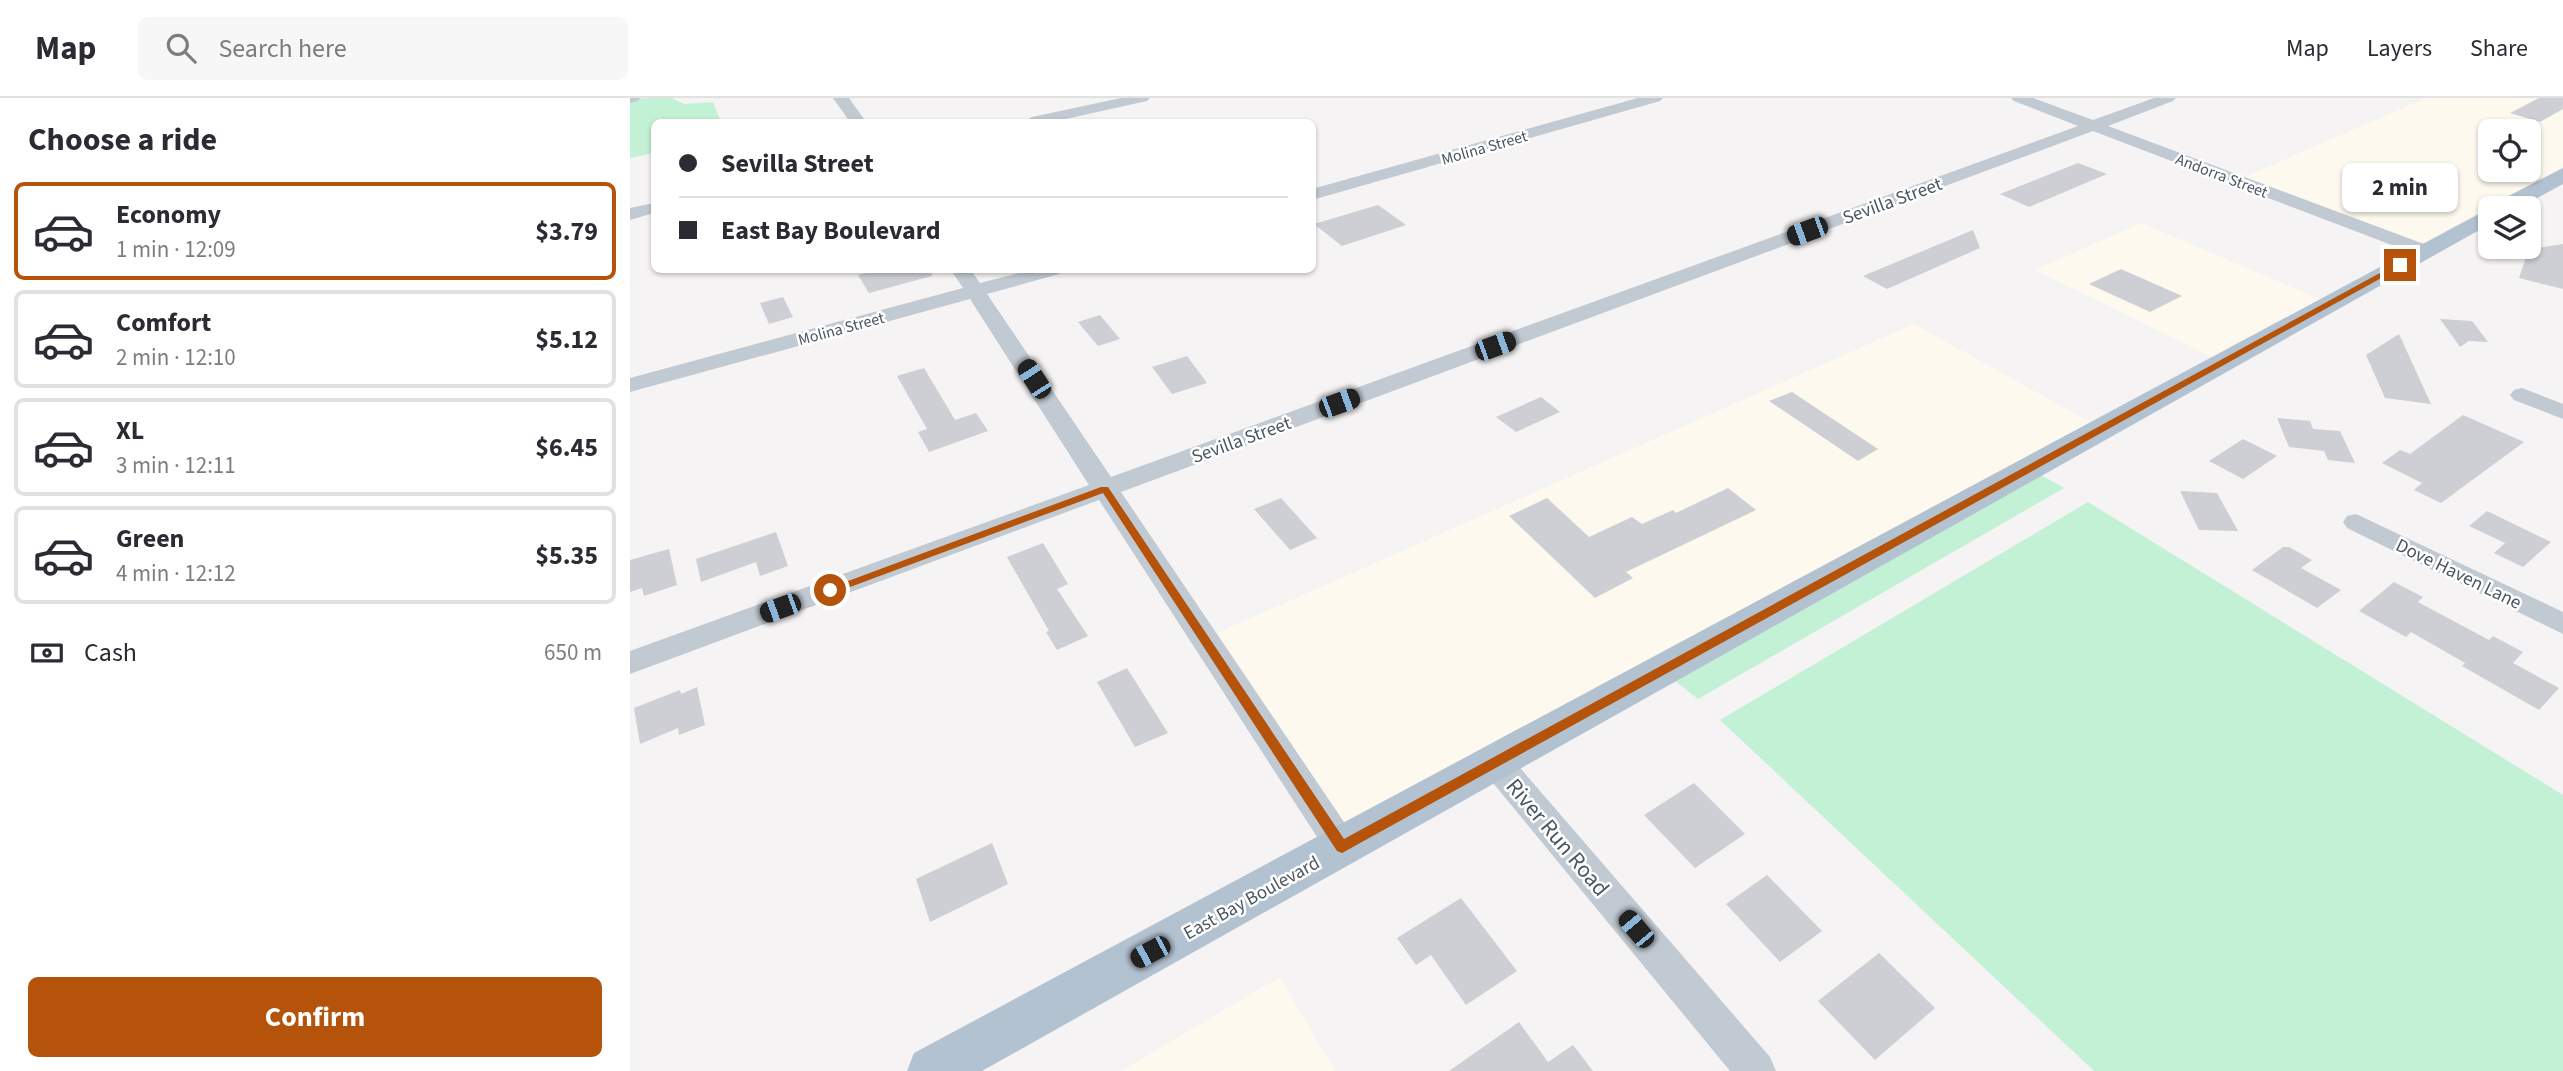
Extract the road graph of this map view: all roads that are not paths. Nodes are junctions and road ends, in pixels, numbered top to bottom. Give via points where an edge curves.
1 (841, 98) edge
2 (1142, 98) edge
3 (1655, 98) edge
4 (2019, 98) edge
5 (2168, 98) edge
6 (856, 119) edge
7 (1046, 119) edge
8 (2093, 126) junction
9 (2563, 175) edge
10 (1316, 194) edge
11 (2525, 196) edge
12 (651, 209) edge
13 (630, 214) edge
14 (2478, 222) edge
15 (2425, 251) junction
16 (1027, 273) edge
17 (969, 280) edge
18 (630, 385) edge
19 (2522, 395) dead end
20 (2563, 412) edge
21 (1105, 489) junction
22 (2356, 522) dead end
23 (2563, 624) edge
24 (630, 663) edge
25 (1496, 763) junction
26 (1342, 847) junction
27 (932, 1071) edge
28 (1756, 1071) edge

1 - 6 street
2 - 7 street
3 - 10 street, Molina Street
4 - 8 street, Andorra Street
5 - 8 street, Sevilla Street
8 - 15 street, Andorra Street
8 - 21 street, Sevilla Street
9 - 11 main road
12 - 13 street
14 - 15 main road, East Bay Boulevard
15 - 25 main road, East Bay Boulevard
16 - 17 street, Molina Street
17 - 18 street, Molina Street
17 - 21 street
19 - 20 street
21 - 24 street, Sevilla Street
21 - 26 street
22 - 23 street, Dove Haven Lane
25 - 26 main road, East Bay Boulevard
25 - 28 street, River Run Road
26 - 27 main road, East Bay Boulevard

